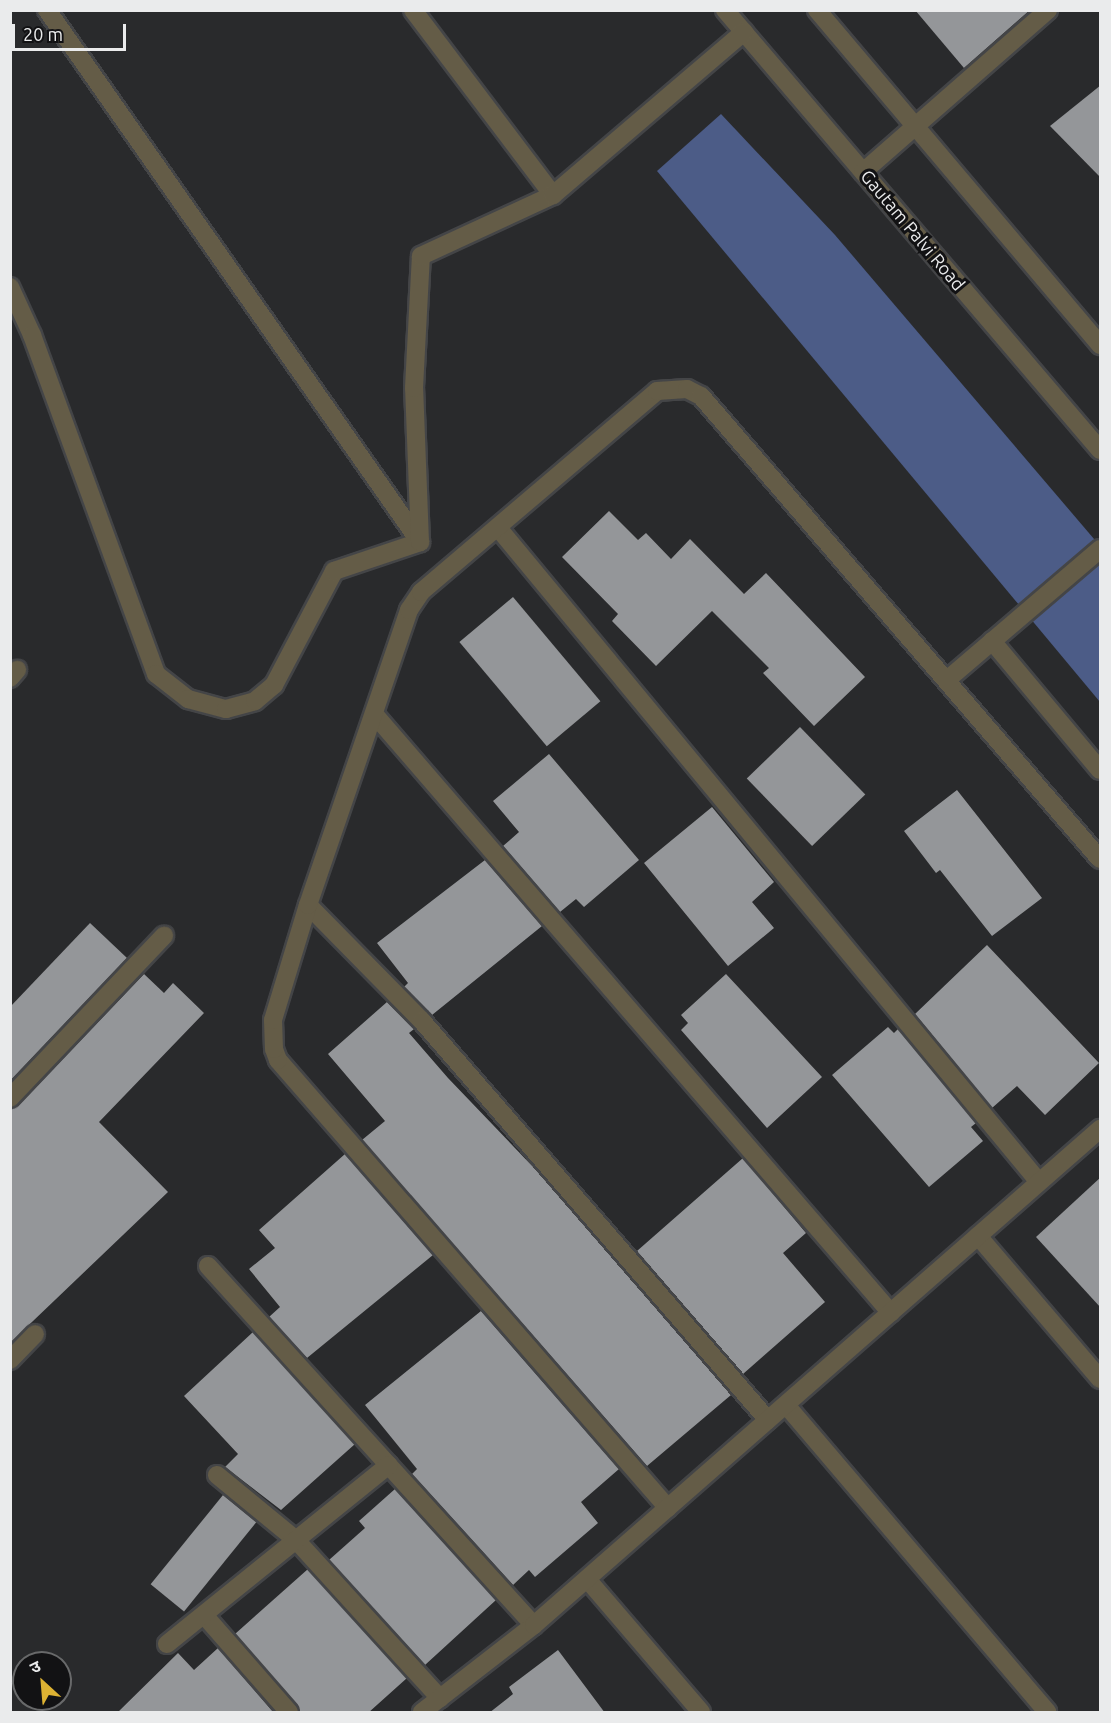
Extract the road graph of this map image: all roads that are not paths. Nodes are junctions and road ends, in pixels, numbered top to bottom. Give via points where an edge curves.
1 (47, 10) edge
2 (413, 10) edge
3 (725, 10) edge
4 (816, 10) edge
5 (1048, 10) edge
6 (744, 32) junction
7 (915, 127) junction
8 (863, 172) junction
9 (553, 195) junction
10 (10, 287) edge
11 (1101, 345) edge
12 (1097, 439) edge
13 (499, 529) junction
14 (420, 542) junction
15 (1101, 549) edge
16 (992, 641) junction
17 (948, 679) junction
18 (374, 714) junction
19 (1101, 770) edge
20 (1101, 859) edge
21 (308, 904) junction
22 (164, 936) dead end
23 (10, 1098) edge
24 (1101, 1129) edge
25 (1039, 1182) junction
26 (978, 1236) junction
27 (208, 1266) dead end
28 (891, 1312) junction
29 (34, 1334) dead end
30 (10, 1360) edge
31 (1101, 1379) edge
32 (786, 1405) junction
33 (768, 1420) junction
34 (389, 1465) junction
35 (217, 1475) dead end
36 (668, 1508) junction
37 (296, 1540) junction
38 (587, 1579) junction
39 (204, 1615) junction
40 (534, 1625) junction
41 (167, 1644) dead end
42 (440, 1698) junction
43 (289, 1713) edge
44 (422, 1713) edge
45 (701, 1713) edge
46 (1047, 1713) edge

1 - 14 street
2 - 9 street
3 - 6 street, Gautam Palvi Road
4 - 7 street
5 - 7 street
6 - 8 street, Gautam Palvi Road
6 - 9 street
7 - 8 street
7 - 11 street
8 - 12 street, Gautam Palvi Road
9 - 14 street via 421,256 414,388
10 - 14 street via 32,335 156,674 188,699 226,709 255,701 274,686 334,571
13 - 17 street via 657,391 687,389 701,396
13 - 18 street via 421,592 409,610
13 - 25 street
15 - 16 street
16 - 17 street
16 - 19 street
17 - 20 street
18 - 21 street
18 - 28 street
21 - 33 street via 422,1021
21 - 36 street via 273,1020 278,1060
22 - 23 street
24 - 25 street
25 - 26 street
26 - 28 street
26 - 31 street
27 - 34 street
28 - 32 street
29 - 30 street
32 - 33 street
32 - 46 street
33 - 36 street
34 - 37 street
34 - 40 street
35 - 37 street
36 - 38 street
37 - 39 street
37 - 42 street
38 - 40 street
38 - 45 street
39 - 41 street
39 - 43 street
40 - 42 street
42 - 44 street

